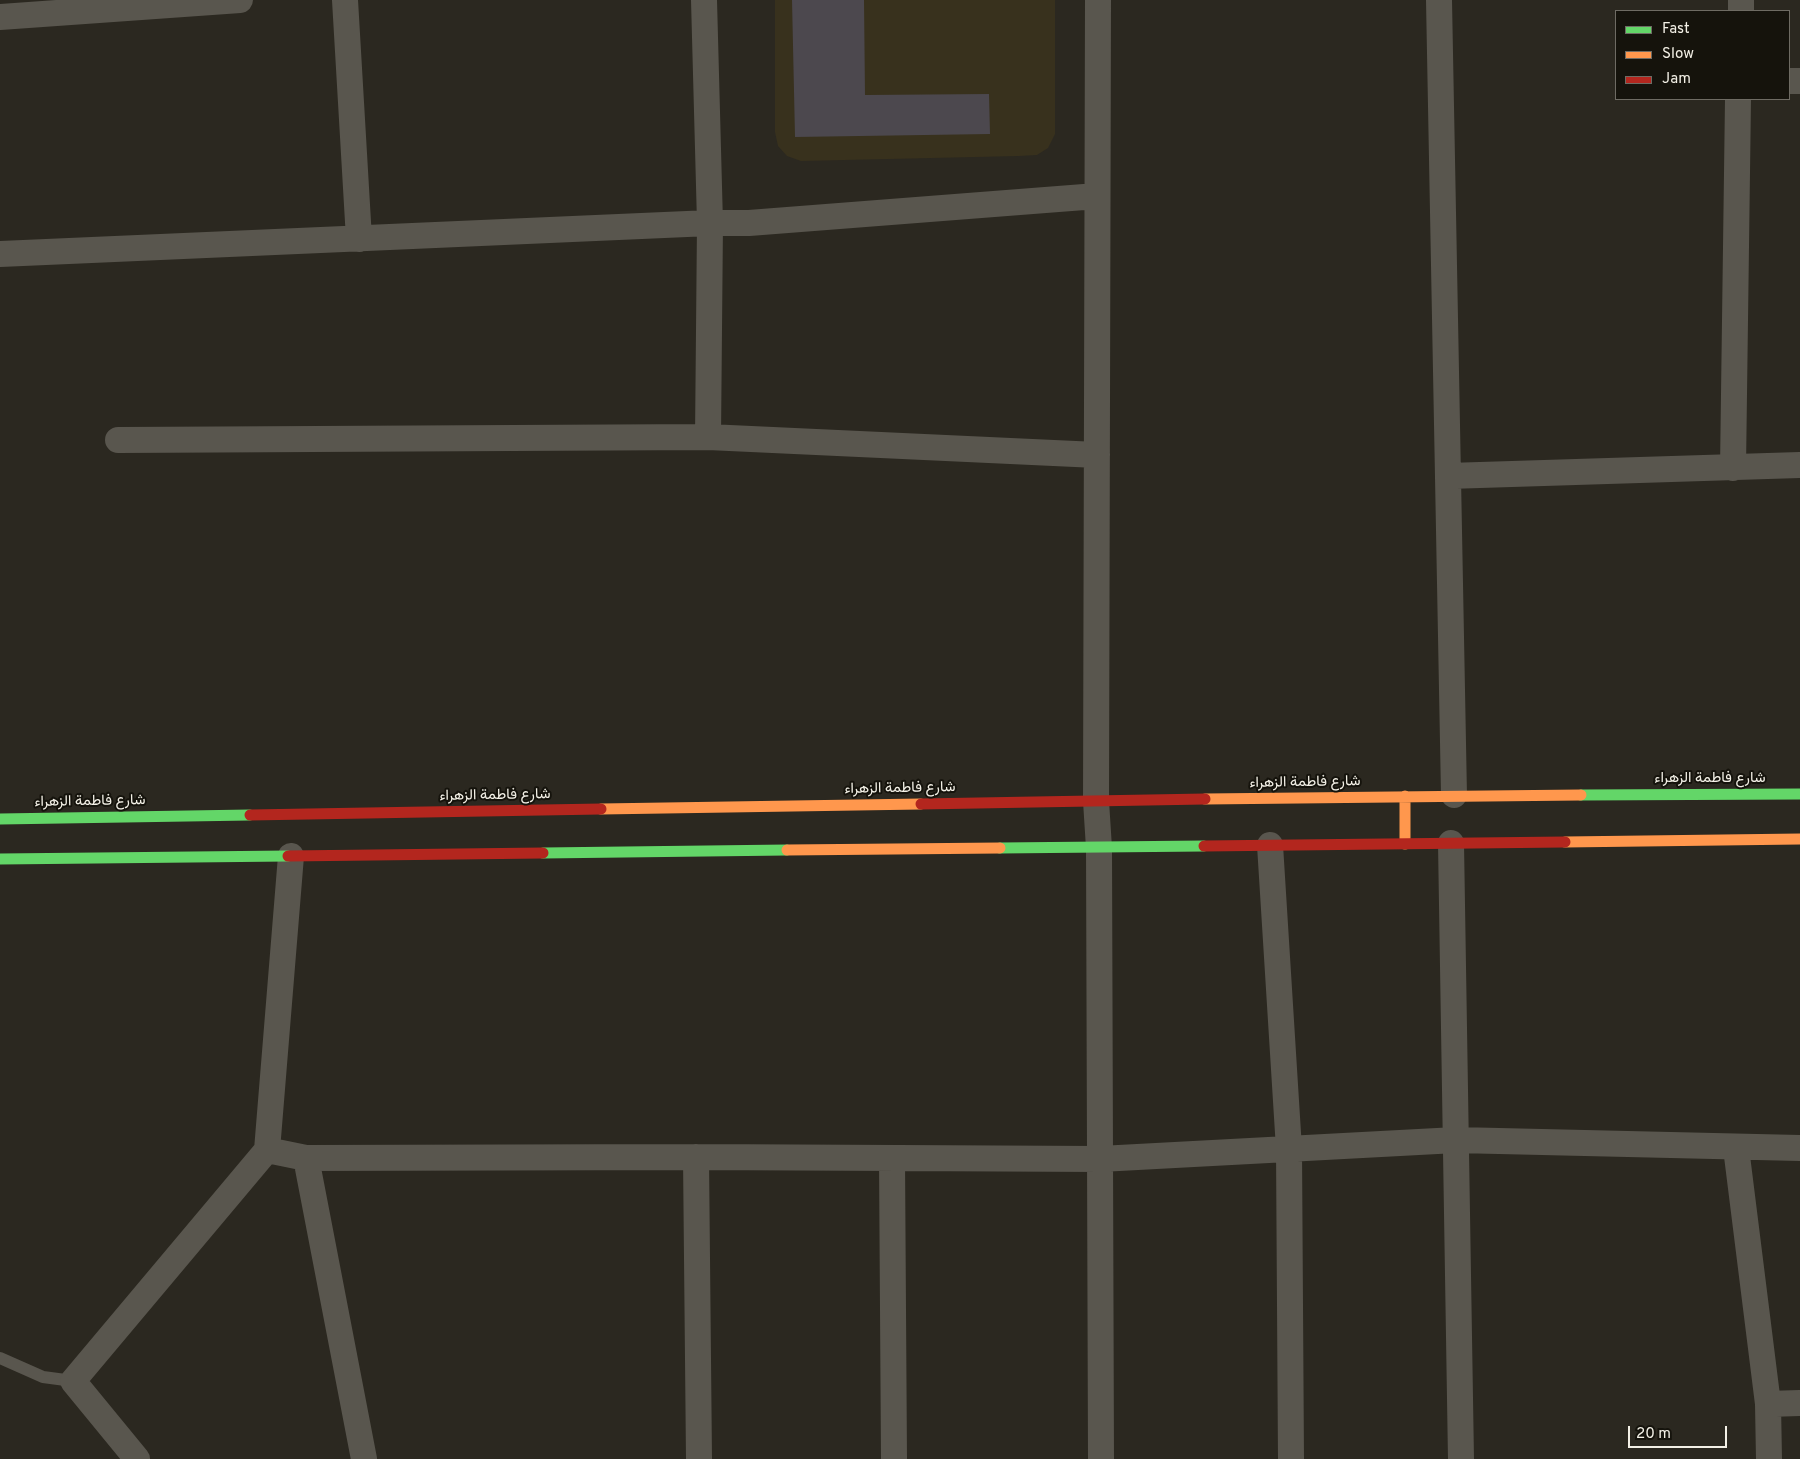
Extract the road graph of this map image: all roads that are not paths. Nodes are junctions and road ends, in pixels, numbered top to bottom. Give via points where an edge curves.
1 (240, 0) edge
2 (345, 0) edge
3 (704, 0) edge
4 (1098, 0) edge
5 (1438, 0) edge
6 (0, 17) edge
7 (1738, 100) edge
8 (1097, 196) junction
9 (710, 223) junction
10 (359, 239) junction
11 (0, 254) edge
12 (708, 437) junction
13 (118, 440) dead end
14 (1097, 455) junction
15 (1800, 465) edge
16 (1733, 468) junction
17 (1448, 476) junction
18 (1800, 794) edge
19 (1454, 795) junction
20 (1405, 796) junction
21 (1096, 801) junction
22 (0, 819) edge
23 (1800, 839) edge
24 (1451, 843) junction
25 (1405, 844) junction
26 (1270, 846) junction
27 (1099, 848) junction
28 (290, 856) junction
29 (0, 859) edge
30 (1456, 1140) junction
31 (1736, 1148) junction
32 (1800, 1148) edge
33 (1290, 1149) junction
34 (267, 1150) junction
35 (696, 1157) junction
36 (306, 1158) junction
37 (892, 1158) junction
38 (1100, 1159) junction
39 (0, 1358) edge
40 (72, 1380) junction
41 (1768, 1404) junction
42 (1800, 1404) edge
43 (137, 1459) edge
44 (364, 1459) edge
45 (699, 1459) edge
46 (894, 1459) edge
47 (1102, 1459) edge
48 (1291, 1459) edge
49 (1461, 1459) edge
50 (1769, 1459) edge

1 - 6 street
2 - 10 street
3 - 9 street
4 - 8 street
5 - 17 street
7 - 16 street
8 - 9 street via 749,223
8 - 14 street
9 - 10 street
9 - 12 street
10 - 11 street
12 - 13 street
12 - 14 street
14 - 21 street
15 - 16 street
16 - 17 street
17 - 19 street
18 - 19 main road, شارع فاطمة الزهراء
19 - 20 main road, شارع فاطمة الزهراء
20 - 21 main road, شارع فاطمة الزهراء
20 - 25 main road
21 - 22 main road, شارع فاطمة الزهراء
21 - 27 street
23 - 24 main road
24 - 25 main road
24 - 30 street
25 - 26 main road
26 - 27 main road
26 - 33 street
27 - 28 main road
27 - 38 street
28 - 29 main road
28 - 34 street
30 - 31 street
30 - 33 street
30 - 49 street
31 - 32 street
31 - 41 street
33 - 38 street
33 - 48 street
34 - 36 street
34 - 40 street
35 - 36 street
35 - 37 street
35 - 45 street
36 - 44 street
37 - 38 street
37 - 46 street
38 - 47 street
39 - 40 lane via 43,1377
40 - 43 street
41 - 42 street
41 - 50 street

